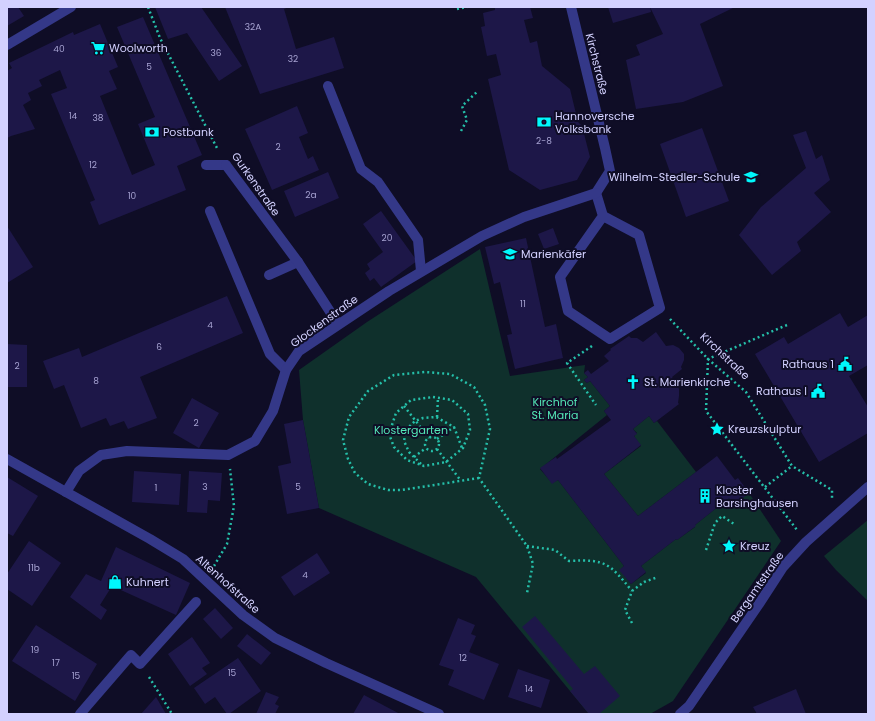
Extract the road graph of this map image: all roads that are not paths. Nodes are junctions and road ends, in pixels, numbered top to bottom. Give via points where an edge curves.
1 (71, 7) edge
2 (571, 7) edge
3 (7, 45) edge
4 (328, 86) dead end
5 (206, 165) dead end
6 (596, 193) junction
7 (210, 211) dead end
8 (603, 216) junction
9 (298, 262) junction
10 (421, 271) junction
11 (269, 275) dead end
12 (338, 324) junction
13 (286, 370) junction
14 (7, 459) edge
15 (868, 487) edge
16 (66, 492) junction
17 (196, 602) dead end
18 (80, 714) edge
19 (439, 714) edge
20 (680, 714) edge

1 - 3 street
2 - 6 street, Kirchstraße via 610,171
4 - 10 street via 361,169 378,182 418,240
5 - 9 street, Gurkenstraße via 226,165
6 - 8 street
6 - 10 street, Glockenstraße via 524,217 482,236
7 - 13 street via 270,354
8 - 8 street via 560,277 568,311 610,339 660,308 640,235
9 - 11 street
9 - 12 street, Gurkenstraße
10 - 12 street, Glockenstraße
12 - 13 street, Glockenstraße via 299,351
13 - 16 street, Glockenstraße via 272,411 255,441 228,455 127,450 101,455 79,471
14 - 16 street, Altenhofstraße
15 - 20 street, Bergamtstraße via 806,542 783,567 689,706
16 - 19 street, Altenhofstraße via 183,559 243,615 275,638
17 - 18 street via 140,664 131,655

